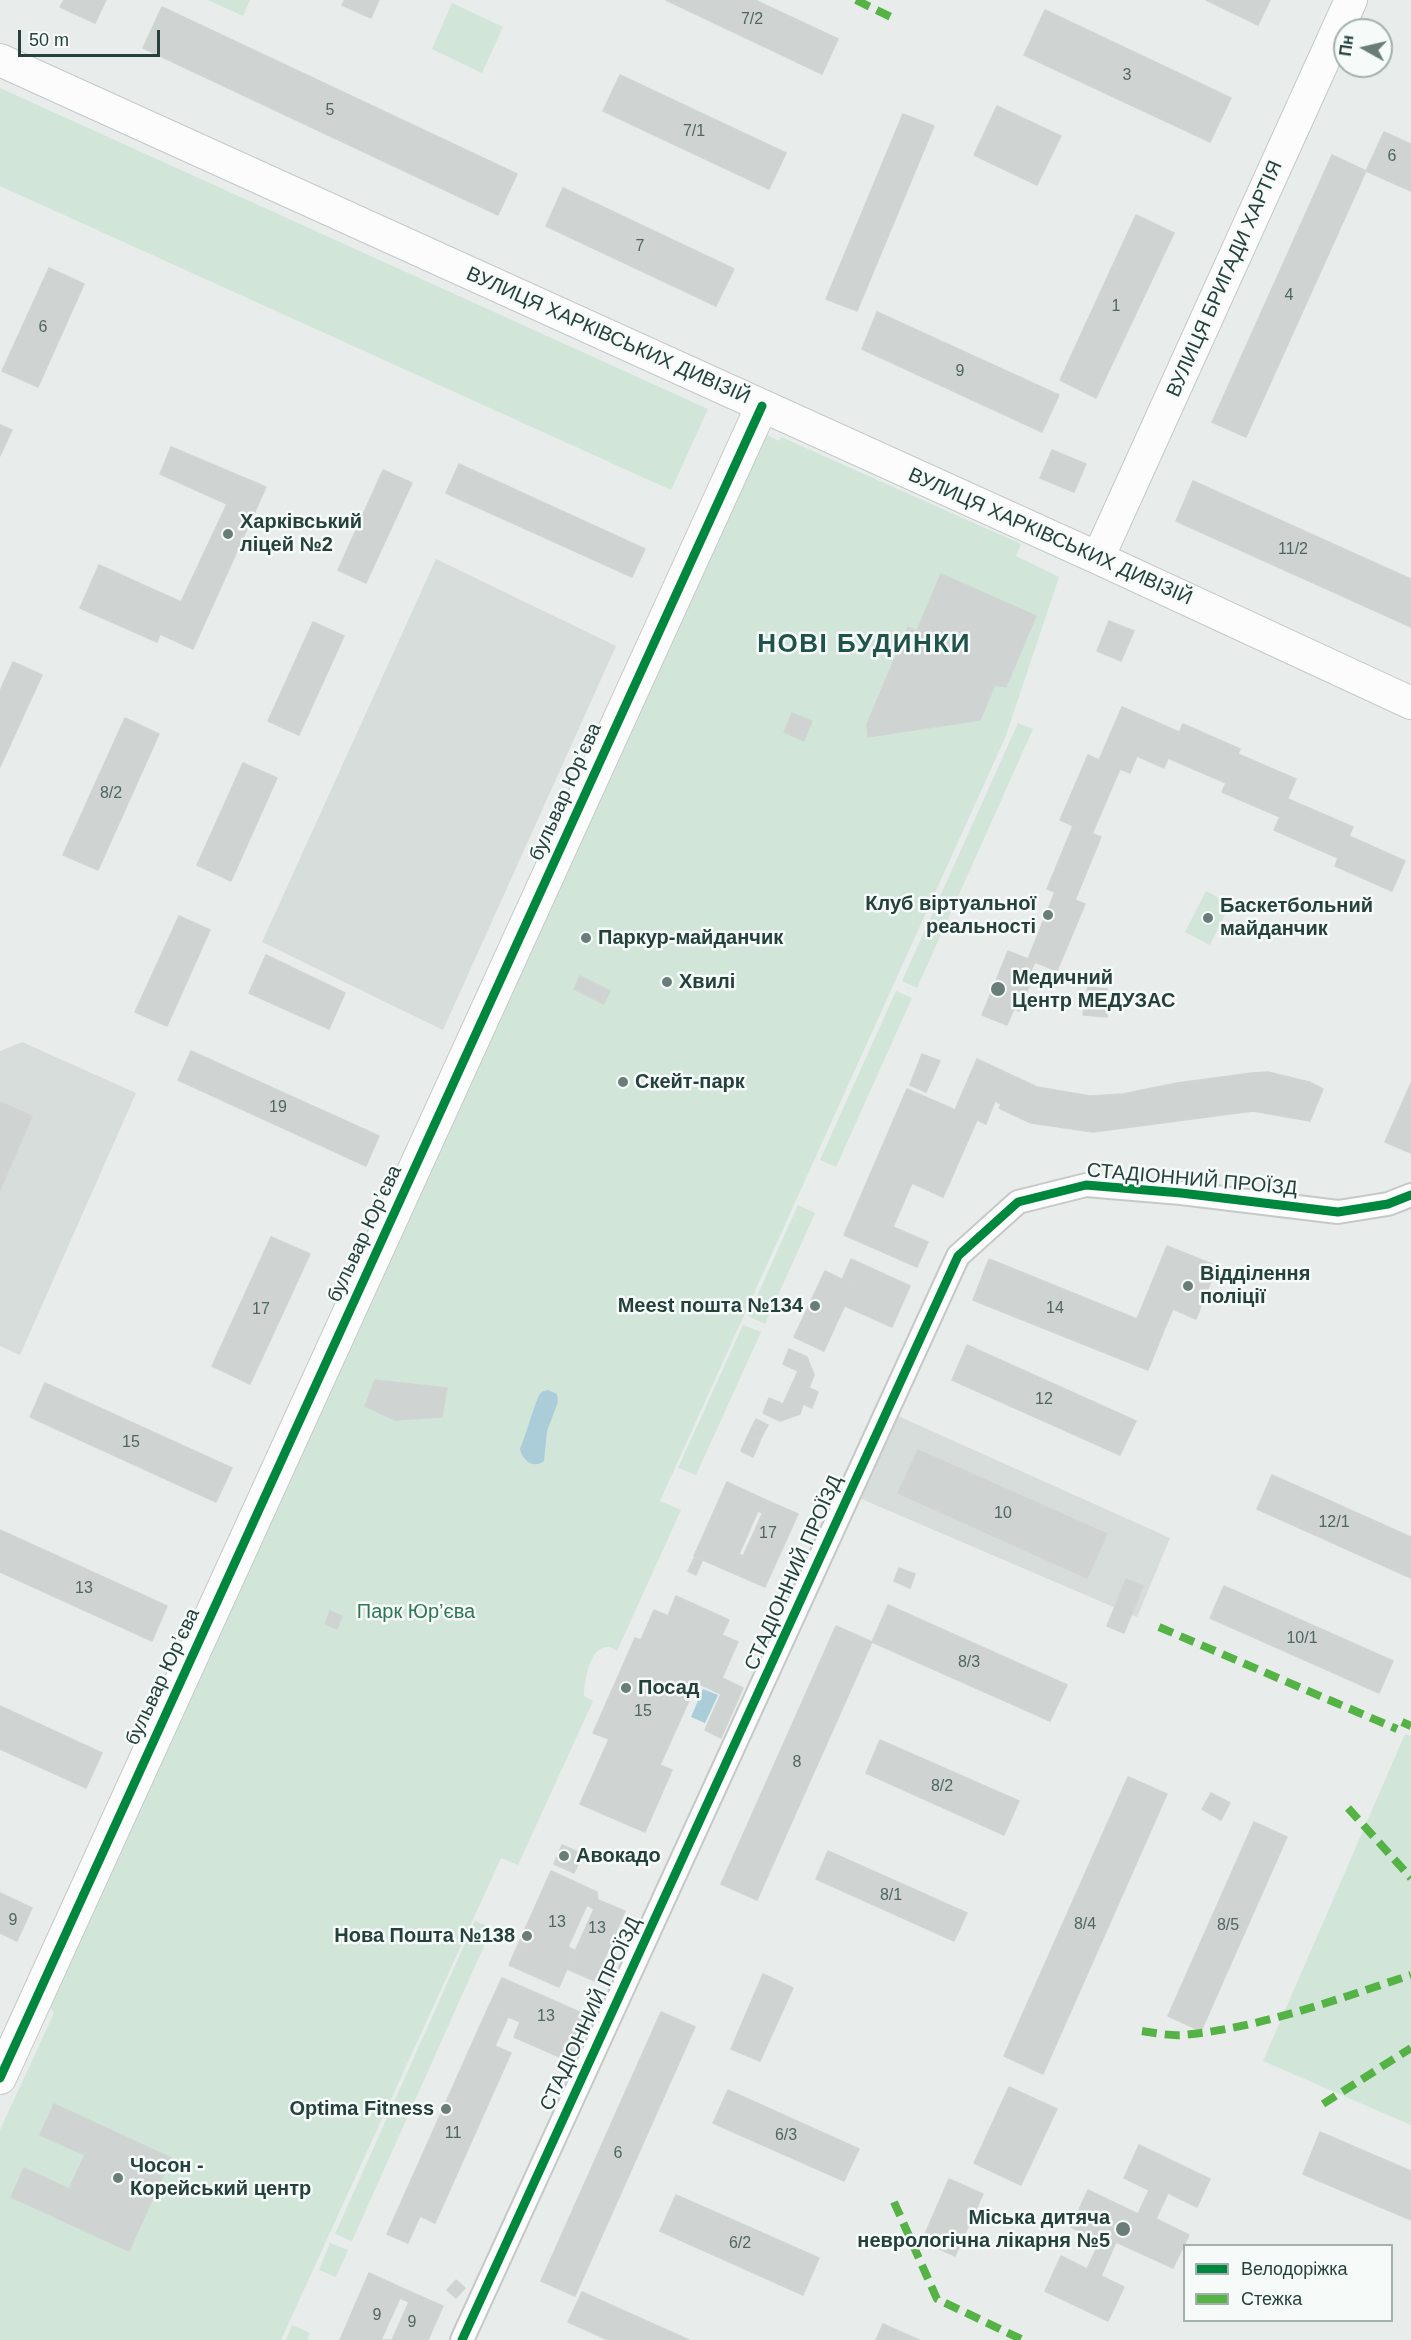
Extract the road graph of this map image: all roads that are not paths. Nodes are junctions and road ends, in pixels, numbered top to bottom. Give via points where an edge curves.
1 (1351, 0) edge
2 (0, 60) edge
3 (762, 406) junction
4 (1098, 558) junction
5 (1411, 703) edge
6 (1411, 1195) edge
7 (0, 2078) edge
8 (462, 2340) edge

1 - 4 street, ВУЛИЦЯ БРИГАДИ ХАРТІЯ
2 - 3 street, ВУЛИЦЯ ХАРКІВСЬКИХ ДИВІЗІЙ
3 - 4 street, ВУЛИЦЯ ХАРКІВСЬКИХ ДИВІЗІЙ
3 - 7 street, бульвар Юрʼєва
4 - 5 street, ВУЛИЦЯ ХАРКІВСЬКИХ ДИВІЗІЙ
6 - 8 street, СТАДІОННИЙ ПРОЇЗД via 1388,1204 1338,1212 1086,1185 1018,1202 958,1256

